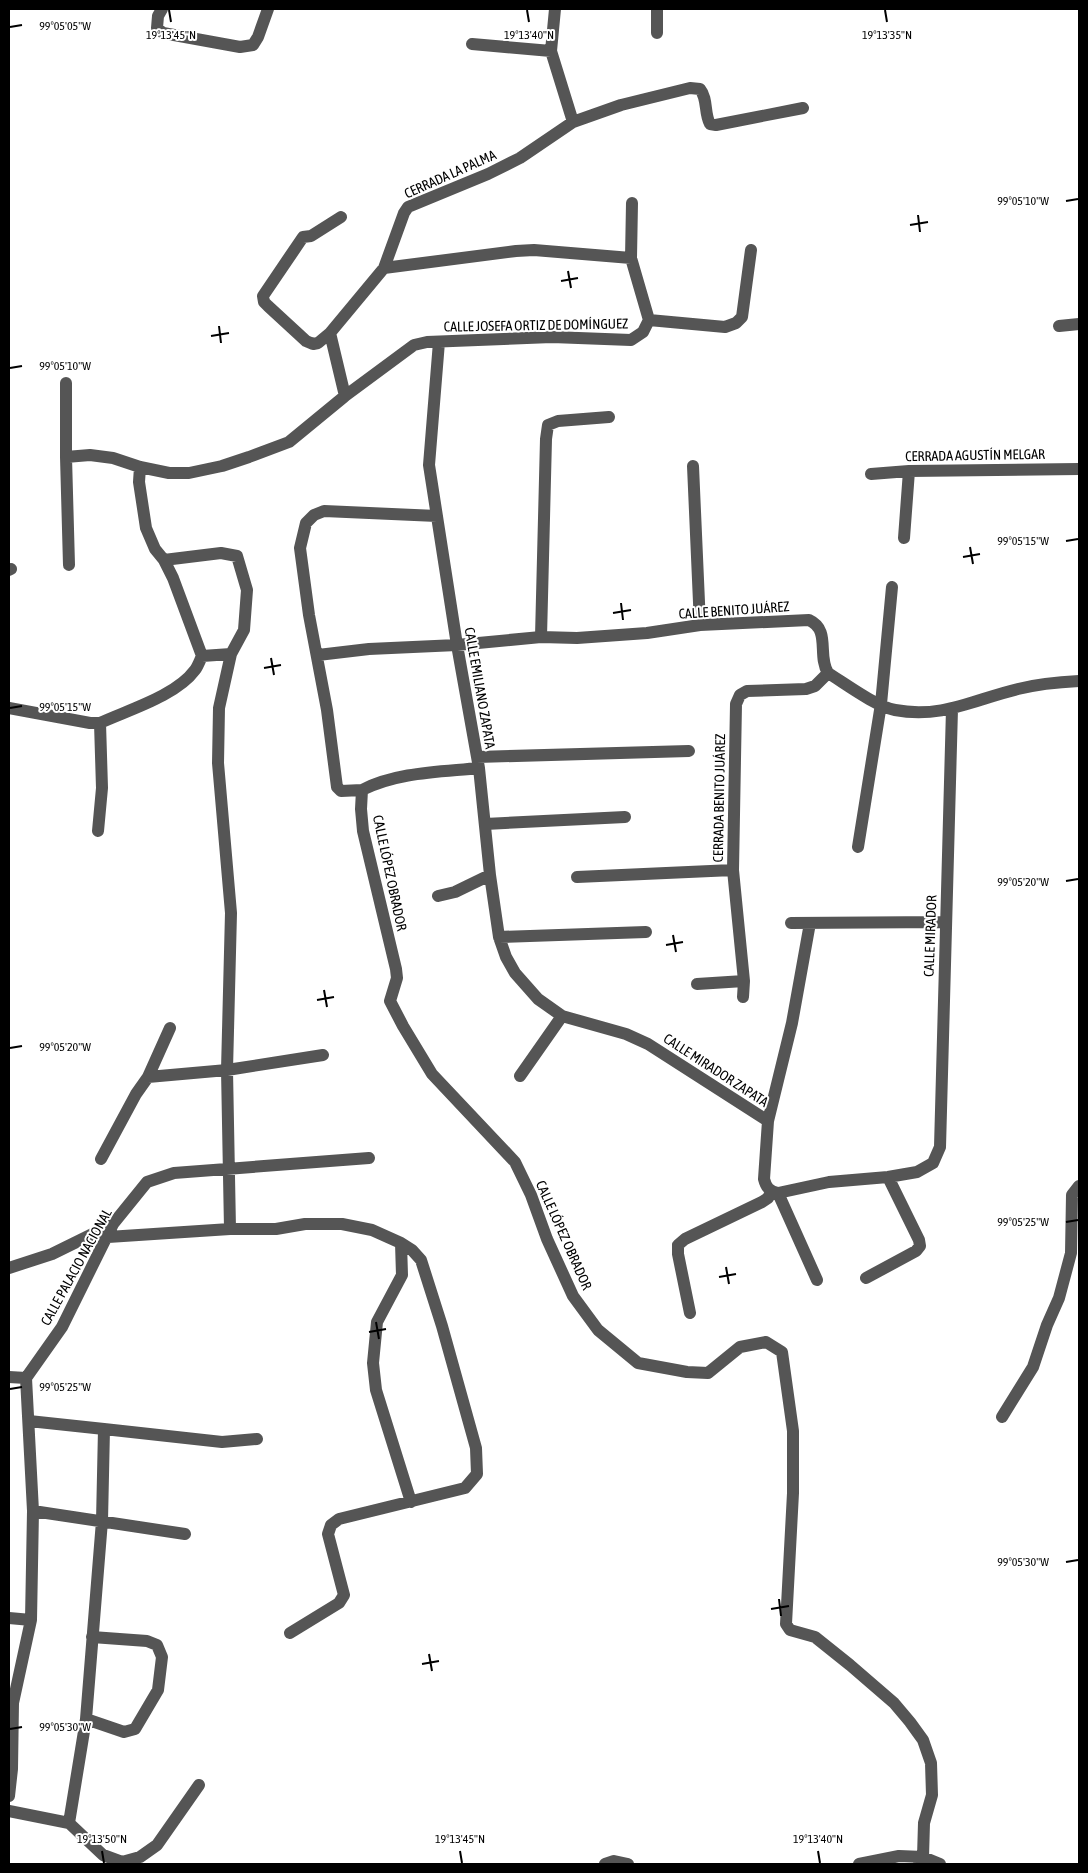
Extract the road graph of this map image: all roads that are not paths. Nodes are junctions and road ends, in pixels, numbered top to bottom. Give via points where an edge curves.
1 (162, 9) edge
2 (268, 9) edge
3 (555, 9) edge
4 (658, 9) edge
5 (657, 33) dead end
6 (472, 44) dead end
7 (551, 51) junction
8 (804, 108) dead end
9 (573, 122) junction
10 (632, 203) dead end
11 (341, 217) dead end
12 (751, 250) dead end
13 (631, 258) junction
14 (384, 268) junction
15 (649, 320) junction
16 (1079, 324) edge
17 (1059, 326) dead end
18 (330, 333) junction
19 (439, 342) junction
20 (66, 383) dead end
21 (345, 396) junction
22 (609, 417) dead end
23 (66, 457) junction
24 (693, 466) dead end
25 (140, 467) junction
26 (1079, 469) edge
27 (909, 471) junction
28 (871, 474) dead end
29 (437, 516) junction
30 (904, 538) dead end
31 (164, 560) junction
32 (69, 565) dead end
33 (892, 587) dead end
34 (700, 625) junction
35 (541, 637) junction
36 (457, 645) junction
37 (231, 654) junction
38 (318, 655) junction
39 (202, 656) junction
40 (828, 673) junction
41 (1079, 681) edge
42 (881, 704) junction
43 (9, 708) edge
44 (952, 709) junction
45 (100, 723) junction
46 (689, 750) dead end
47 (478, 763) junction
48 (362, 790) junction
49 (625, 817) dead end
50 (485, 824) junction
51 (98, 831) dead end
52 (858, 847) dead end
53 (733, 870) junction
54 (490, 875) junction
55 (577, 877) dead end
56 (438, 896) dead end
57 (945, 922) junction
58 (792, 923) dead end
59 (810, 923) junction
60 (646, 932) dead end
61 (499, 936) junction
62 (744, 981) junction
63 (698, 984) dead end
64 (743, 997) dead end
65 (562, 1016) junction
66 (170, 1028) dead end
67 (323, 1055) dead end
68 (227, 1070) junction
69 (520, 1076) dead end
70 (148, 1077) junction
71 (768, 1121) junction
72 (370, 1158) dead end
73 (101, 1159) dead end
74 (230, 1169) junction
75 (888, 1177) junction
76 (1079, 1186) edge
77 (774, 1192) junction
78 (113, 1224) junction
79 (230, 1229) junction
80 (108, 1237) junction
81 (401, 1242) junction
82 (9, 1268) edge
83 (866, 1278) dead end
84 (817, 1280) dead end
85 (690, 1313) dead end
86 (9, 1377) edge
87 (26, 1378) junction
88 (1002, 1417) dead end
89 (29, 1421) junction
90 (104, 1429) junction
91 (257, 1439) dead end
92 (410, 1502) junction
93 (33, 1511) junction
94 (102, 1521) junction
95 (185, 1534) dead end
96 (9, 1618) edge
97 (31, 1620) junction
98 (290, 1633) dead end
99 (92, 1637) junction
100 (86, 1719) junction
101 (11, 1769) edge
102 (199, 1785) dead end
103 (9, 1796) edge
104 (9, 1811) edge
105 (69, 1822) junction
106 (921, 1861) edge
107 (605, 1864) edge
108 (628, 1864) edge
109 (859, 1864) edge
110 (940, 1864) edge

1 - 2 street via 158,28 163,33 240,47 253,45
3 - 7 street
4 - 5 street
6 - 7 street
7 - 9 street
8 - 9 street, CERRADA LA PALMA via 710,124 704,94 700,89 690,88 621,105
9 - 14 street, CERRADA LA PALMA via 520,158 408,207
10 - 13 street
11 - 18 street via 311,236 303,237 263,296 264,302 306,341 318,343
12 - 15 street via 742,317 736,323 725,327
13 - 14 street via 534,250
13 - 15 street
14 - 18 street, CERRADA LA PALMA
15 - 19 street, CALLE JOSEFA ORTIZ DE DOMÍNGUEZ via 643,332 631,340 552,338
16 - 17 street
18 - 21 street
19 - 21 street, CALLE JOSEFA ORTIZ DE DOMÍNGUEZ via 414,345
19 - 29 street, CALLE EMILIANO ZAPATA via 429,465
20 - 23 street
21 - 25 street, CALLE JOSEFA ORTIZ DE DOMÍNGUEZ via 289,442 249,457 190,473
22 - 35 street via 558,421 548,425
23 - 25 street, CALLE JOSEFA ORTIZ DE DOMÍNGUEZ via 90,455 113,458
23 - 32 street
24 - 34 street
25 - 31 street via 146,528
26 - 27 street, CERRADA AGUSTÍN MELGAR
27 - 28 street, CERRADA AGUSTÍN MELGAR
27 - 30 street
29 - 36 street, CALLE EMILIANO ZAPATA
29 - 38 street via 324,511 306,523 300,548
31 - 37 street via 221,553 237,556 247,590 244,630
31 - 39 street
33 - 42 street
34 - 35 street, CALLE BENITO JUÁREZ via 647,633
34 - 40 street, CALLE BENITO JUÁREZ via 809,620 817,623 822,632 823,666
35 - 36 street, CALLE BENITO JUÁREZ
36 - 38 street, CALLE BENITO JUÁREZ
36 - 47 street, CALLE EMILIANO ZAPATA
37 - 39 street
37 - 68 street via 219,708 218,763 231,913
38 - 48 street via 337,787 341,792
39 - 45 street via 195,670 178,685
40 - 42 street
40 - 53 street, CERRADA BENITO JUÁREZ via 815,686 747,691 740,695 736,704
41 - 44 street via 1018,689
42 - 44 street via 895,710 923,712
42 - 52 street
43 - 45 street
44 - 57 street, CALLE MIRADOR
45 - 51 street via 102,788
46 - 47 street
47 - 48 street via 401,777
47 - 50 street, CALLE EMILIANO ZAPATA
48 - 106 street, CALLE LÓPEZ OBRADOR via 363,831 396,969 397,978 390,1001 432,1074 515,1162 573,1296 598,1330 638,1362 687,1372 708,1373 740,1346 766,1342 782,1352 793,1431 794,1493 786,1624 790,1630 815,1637 857,1671 894,1703 923,1740 931,1763 932,1795 924,1823
49 - 50 street
50 - 54 street, CALLE EMILIANO ZAPATA
53 - 55 street, CERRADA BENITO JUÁREZ
53 - 62 street
54 - 56 street via 455,892
54 - 61 street, CALLE EMILIANO ZAPATA
57 - 59 street
57 - 75 street, CALLE MIRADOR via 940,1147 933,1163 916,1172
58 - 59 street
59 - 71 street via 792,1023
60 - 61 street
61 - 65 street, CALLE EMILIANO ZAPATA via 515,973 538,999
62 - 63 street
62 - 64 street
65 - 69 street
65 - 71 street, CALLE MIRADOR ZAPATA via 626,1034 648,1044
66 - 70 street
67 - 68 street
68 - 70 street
68 - 74 street
70 - 73 street
71 - 77 street, CALLE MIRADOR ZAPATA via 764,1179 766,1186
72 - 74 street
74 - 78 street, CALLE PALACIO NACIONAL via 174,1173 147,1182
74 - 79 street
75 - 77 street via 829,1182
75 - 83 street via 920,1246
76 - 88 street via 1072,1195 1071,1253 1059,1298 1033,1367
77 - 84 street, CALLE MIRADOR ZAPATA
77 - 85 street via 762,1202 678,1245
78 - 80 street, CALLE PALACIO NACIONAL
78 - 82 street via 52,1254
79 - 80 street
79 - 81 street via 342,1224 372,1230
80 - 87 street, CALLE PALACIO NACIONAL via 62,1327
81 - 92 street via 402,1275 376,1322 373,1363 376,1390
81 - 92 street via 421,1260 476,1448 477,1474 465,1488
86 - 87 street
87 - 89 street
89 - 90 street
89 - 93 street
90 - 91 street via 222,1442
90 - 94 street
92 - 98 street via 339,1520 331,1525 328,1534 344,1595 339,1603
93 - 94 street
93 - 97 street
94 - 95 street
94 - 99 street
96 - 97 street
97 - 101 street via 13,1703
99 - 100 street
99 - 100 street via 147,1641 157,1645 162,1657 158,1690 135,1729 124,1732
100 - 105 street
101 - 103 street
102 - 105 street via 157,1845 140,1857 122,1862 103,1855
104 - 105 street
106 - 109 street via 899,1856
106 - 110 street
107 - 108 street via 614,1861

